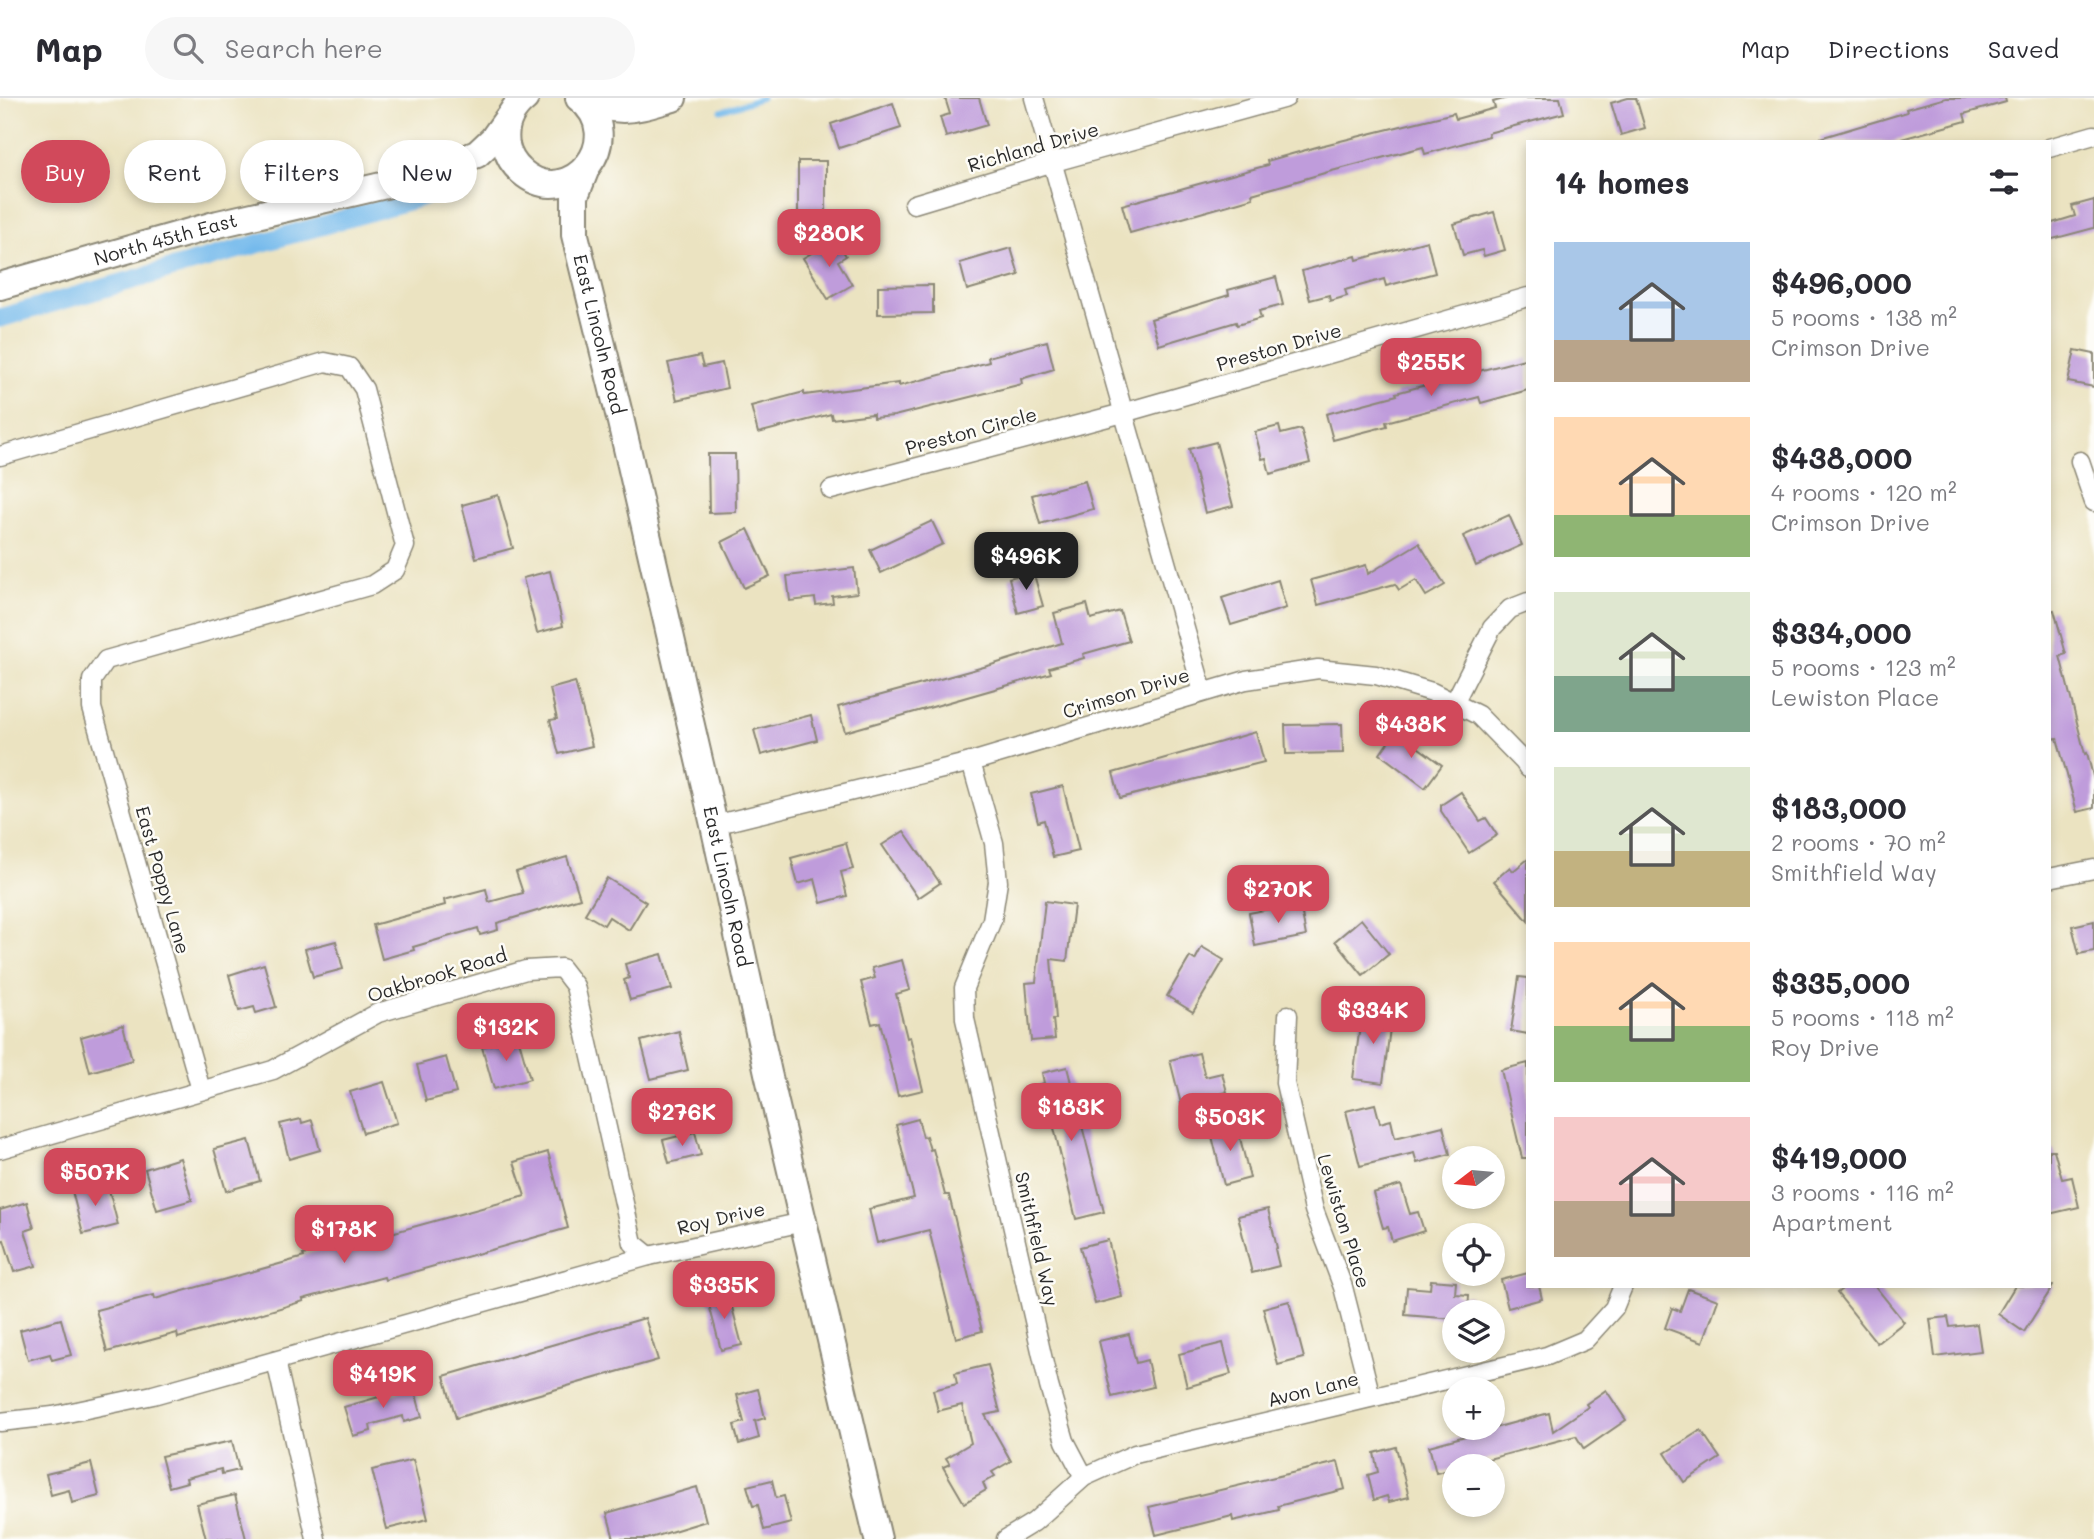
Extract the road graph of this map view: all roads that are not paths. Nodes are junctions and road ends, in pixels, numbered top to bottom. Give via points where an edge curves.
1 (580, 98) edge
2 (673, 98) edge
3 (1034, 98) edge
4 (1286, 98) edge
5 (517, 105) edge
6 (645, 106) junction
7 (2094, 135) edge
8 (598, 147) junction
9 (2051, 147) edge
10 (477, 153) edge
11 (477, 162) edge
12 (1054, 162) junction
13 (584, 170) junction
14 (531, 178) junction
15 (378, 187) edge
16 (914, 204) dead end
17 (575, 235) junction
18 (0, 286) edge
19 (1526, 299) edge
20 (1123, 413) junction
21 (0, 456) edge
22 (2080, 461) dead end
23 (831, 490) dead end
24 (2094, 502) edge
25 (1526, 604) edge
26 (1203, 692) junction
27 (1454, 703) junction
28 (971, 762) junction
29 (1526, 766) edge
30 (714, 825) junction
31 (2094, 869) edge
32 (2051, 878) edge
33 (1287, 1015) dead end
34 (201, 1090) junction
35 (0, 1149) edge
36 (803, 1222) junction
37 (649, 1256) junction
38 (1622, 1288) edge
39 (276, 1361) junction
40 (1371, 1397) junction
41 (0, 1422) edge
42 (1084, 1477) junction
43 (316, 1539) edge
44 (878, 1539) edge
45 (1006, 1539) edge

1 - 6 main road via 614,110
1 - 8 main road via 595,117
2 - 6 main road
3 - 12 street
4 - 12 street, Richland Drive
5 - 10 main road, North 45th East
5 - 14 main road, East Lincoln Road via 505,133 506,149 513,164
6 - 8 main road via 617,123
7 - 9 street
8 - 13 main road, East Lincoln Road
11 - 14 main road, North 45th East via 500,164
12 - 16 street, Richland Drive
12 - 20 street
13 - 14 main road via 563,182
13 - 17 main road, East Lincoln Road via 575,196
14 - 17 main road, East Lincoln Road via 560,207
15 - 18 main road, North 45th East via 218,224
17 - 30 main road, East Lincoln Road
19 - 20 street, Preston Drive
20 - 23 street, Preston Circle
20 - 26 street
21 - 34 street, East Poppy Lane via 325,362 349,367 364,389 405,547 395,570 372,585 106,660 92,681 92,708
22 - 24 street
25 - 27 street via 1510,609 1492,628
26 - 27 street, Crimson Drive via 1318,669 1376,675
26 - 28 street, Crimson Drive
27 - 29 street, Crimson Drive via 1478,715
28 - 30 street, Crimson Drive
28 - 42 street, Smithfield Way via 994,843 998,882 992,920 964,988 965,1019 1049,1385 1065,1441
30 - 36 main road, East Lincoln Road
31 - 32 street
33 - 40 street, Lewiston Place via 1285,1083 1314,1210 1343,1287
34 - 35 street, Oakbrook Road
34 - 37 street, Oakbrook Road via 273,1070 378,1013 526,970 561,968 575,986 634,1243
36 - 37 street, Roy Drive
36 - 44 main road, East Lincoln Road
37 - 39 street, Roy Drive
38 - 40 street, Avon Lane via 1614,1308 1585,1340 1547,1356
39 - 41 street, Roy Drive via 153,1395
39 - 43 street
40 - 42 street, Avon Lane via 1135,1454
42 - 45 street, Avon Lane via 1034,1522

